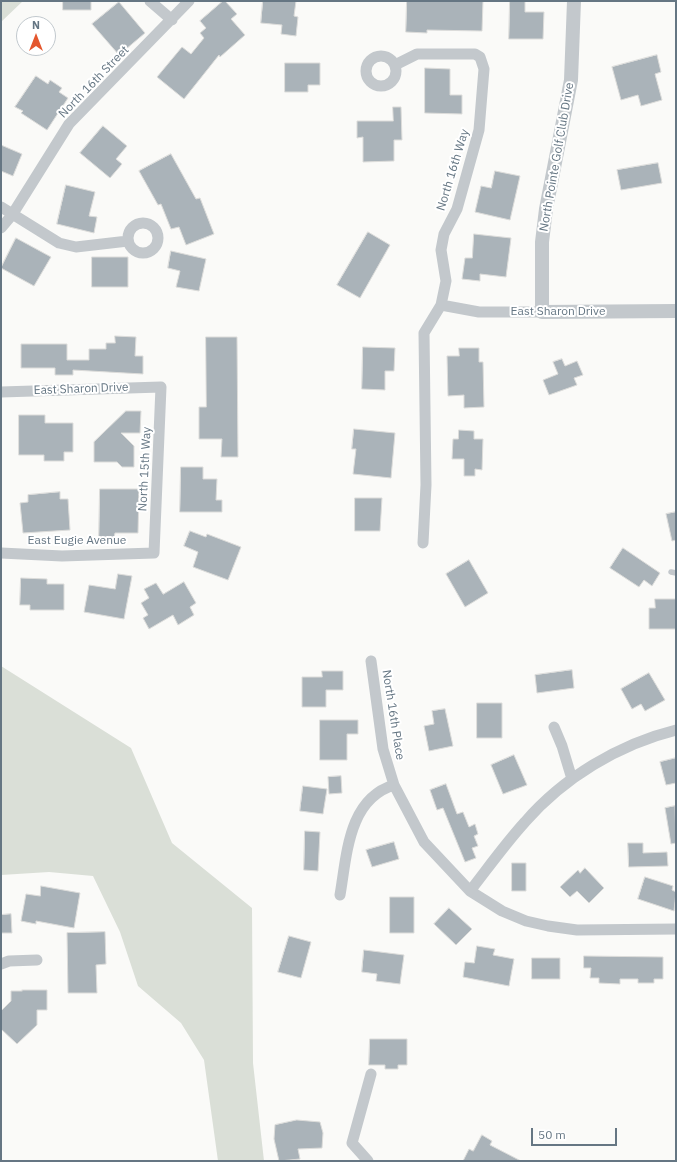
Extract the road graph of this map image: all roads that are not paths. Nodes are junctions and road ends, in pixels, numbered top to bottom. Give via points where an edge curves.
1 (150, 1) edge
2 (189, 1) edge
3 (574, 1) edge
4 (172, 20) junction
5 (395, 65) dead end
6 (1, 208) edge
7 (12, 215) junction
8 (1, 228) edge
9 (128, 241) dead end
10 (441, 305) junction
11 (676, 311) edge
12 (542, 312) junction
13 (161, 387) joint
14 (1, 392) edge
15 (423, 543) dead end
16 (154, 553) joint
17 (1, 554) edge
18 (371, 661) dead end
19 (554, 727) dead end
20 (676, 730) edge
21 (572, 779) junction
22 (394, 785) junction
23 (470, 892) junction
24 (340, 894) dead end
25 (676, 929) edge
26 (37, 960) dead end
27 (1, 964) edge
28 (371, 1074) dead end
29 (368, 1161) edge

1 - 4 street
2 - 4 street, North 16th Street
3 - 12 street, North Pointe Golf Club Drive via 570,85 542,242
4 - 7 street, North 16th Street via 69,124
5 - 10 street, North 16th Way via 417,54 475,54 480,57 484,69 479,130 457,208 444,234 441,250 446,281
6 - 7 street
7 - 8 street, North 16th Street
7 - 9 street via 59,243 76,247
10 - 12 street, East Sharon Drive via 478,312
10 - 15 street via 424,333 426,485
11 - 12 street, East Sharon Drive
13 - 14 street, East Sharon Drive
13 - 16 street, North 15th Way
16 - 17 street, East Eugie Avenue via 62,556
18 - 22 street, North 16th Place via 383,749
19 - 21 street
20 - 21 street via 658,734 630,746
21 - 23 street via 525,822
22 - 23 street, North 16th Place via 424,842
22 - 24 street via 373,795 358,818 350,835
23 - 25 street, North 16th Place via 502,911 548,926 577,930
26 - 27 street via 9,961
28 - 29 street via 352,1143

